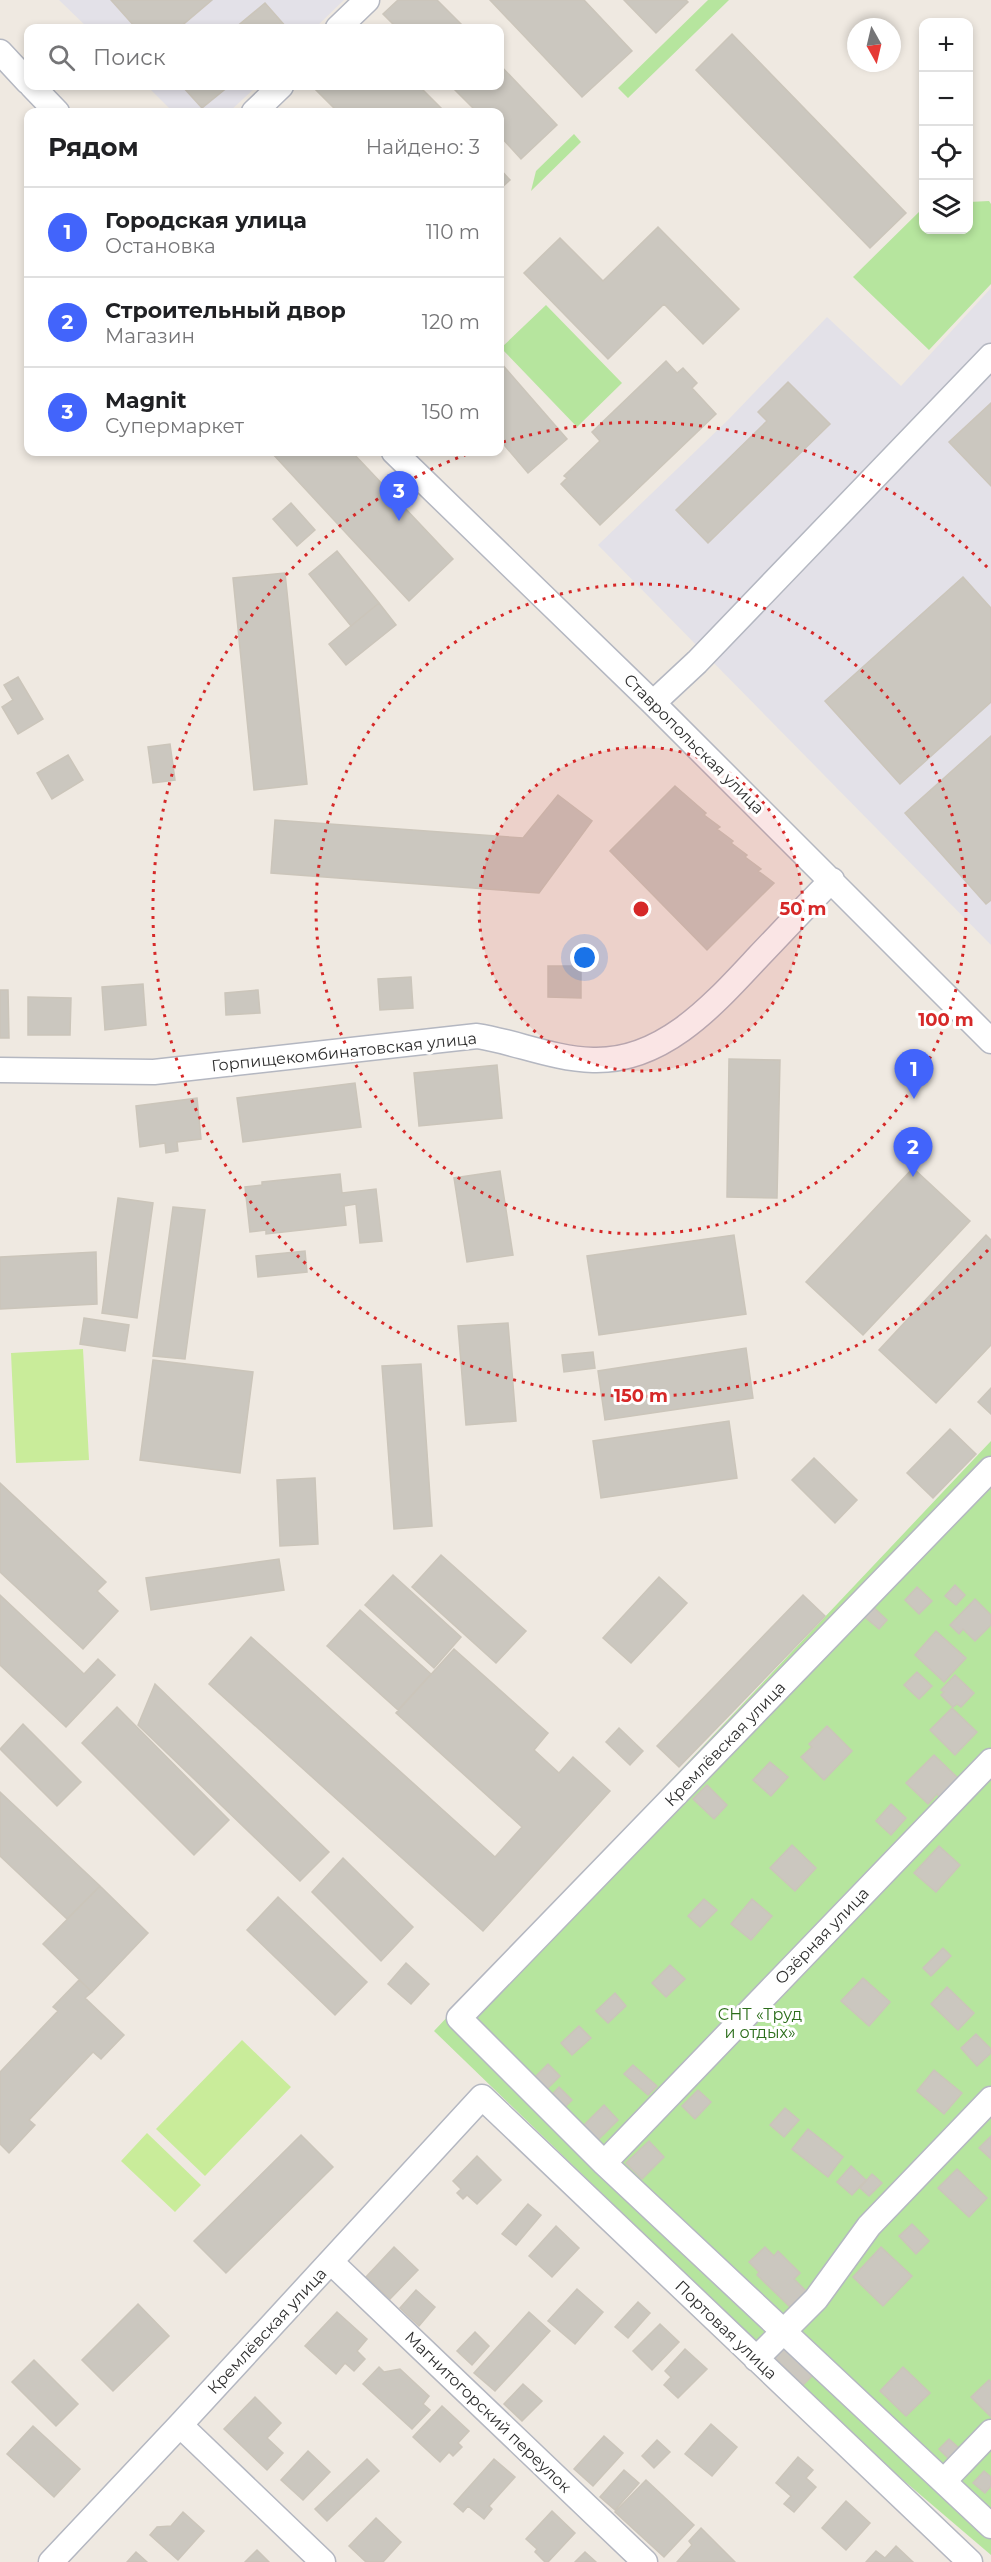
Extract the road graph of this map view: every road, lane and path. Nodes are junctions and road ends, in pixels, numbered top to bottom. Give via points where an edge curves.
1 (367, 0) edge
2 (342, 24) edge
3 (0, 52) edge
4 (24, 78) edge
5 (36, 90) edge
6 (277, 90) edge
7 (53, 108) edge
8 (258, 108) edge
9 (991, 356) edge
10 (398, 456) edge
11 (653, 703) junction
12 (832, 880) junction
13 (991, 1041) edge
14 (0, 1070) edge
15 (991, 1469) edge
16 (991, 1761) edge
17 (482, 2097) joint
18 (991, 2099) edge
19 (604, 2163) junction
20 (331, 2262) junction
21 (783, 2331) junction
22 (756, 2359) junction
23 (180, 2425) junction
24 (991, 2432) edge
25 (944, 2481) junction
26 (991, 2526) edge
27 (51, 2562) edge
28 (323, 2562) edge
29 (645, 2562) edge
30 (970, 2562) edge

1 - 2 street
3 - 4 street
5 - 7 street
6 - 8 street
9 - 11 street
10 - 11 street, Ставропольская улица
11 - 12 street, Ставропольская улица
12 - 13 street, Ставропольская улица
12 - 14 street, Горпищекомбинатовская улица via 710,1008 668,1038 619,1057 594,1060 549,1055 506,1040 477,1036 154,1072
15 - 19 street, Кремлёвская улица via 459,2018
16 - 19 street, Озёрная улица
17 - 20 street, Кремлёвская улица
17 - 22 street, Портовая улица
18 - 21 street via 869,2226 816,2299
19 - 21 street
20 - 23 street, Кремлёвская улица
20 - 29 street, Магнитогорский переулок
21 - 22 street
21 - 25 street
22 - 30 street, Портовая улица
23 - 27 street, Кремлёвская улица
23 - 28 street
24 - 25 street
25 - 26 street

